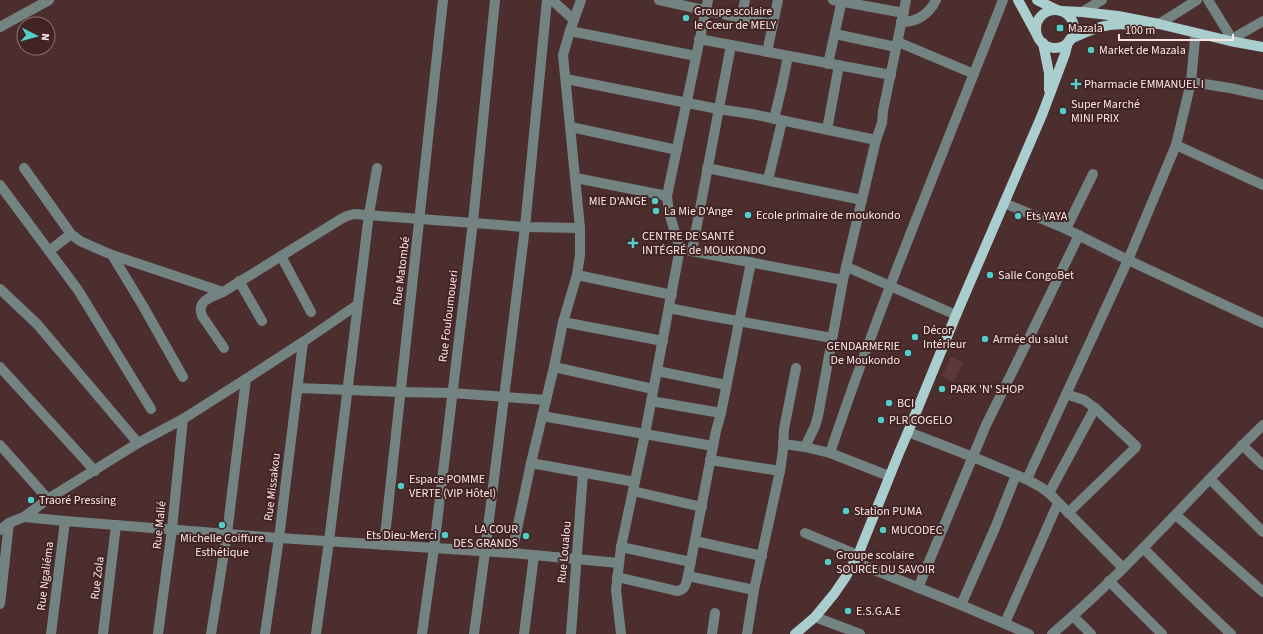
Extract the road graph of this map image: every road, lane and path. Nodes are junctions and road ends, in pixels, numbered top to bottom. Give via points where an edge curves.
1 (49, 0) edge
2 (443, 0) edge
3 (495, 0) edge
4 (547, 0) edge
5 (552, 0) edge
6 (581, 0) edge
7 (659, 0) edge
8 (745, 0) edge
9 (778, 0) edge
10 (906, 0) edge
11 (936, 0) edge
12 (1003, 0) edge
13 (1018, 0) edge
14 (1038, 0) edge
15 (1102, 0) edge
16 (1197, 0) edge
17 (1208, 0) edge
18 (839, 1) edge
19 (707, 5) edge
20 (1059, 11) junction
21 (1082, 12) junction
22 (902, 18) junction
23 (741, 19) junction
24 (574, 20) junction
25 (1263, 21) edge
26 (773, 24) junction
27 (1159, 24) junction
28 (0, 27) edge
29 (570, 31) junction
30 (835, 34) junction
31 (699, 39) junction
32 (1040, 39) junction
33 (1195, 39) junction
34 (1069, 40) junction
35 (1231, 40) junction
36 (897, 44) junction
37 (731, 45) junction
38 (1263, 47) edge
39 (767, 52) junction
40 (1263, 52) edge
41 (696, 56) junction
42 (788, 56) junction
43 (828, 64) junction
44 (839, 65) junction
45 (974, 74) junction
46 (891, 75) junction
47 (566, 79) junction
48 (1191, 82) junction
49 (1263, 95) edge
50 (1048, 100) junction
51 (687, 103) junction
52 (718, 109) junction
53 (778, 120) junction
54 (571, 127) junction
55 (827, 130) junction
56 (876, 140) junction
57 (1176, 145) junction
58 (677, 150) junction
59 (24, 168) dead end
60 (377, 168) dead end
61 (707, 168) junction
62 (1093, 174) dead end
63 (576, 178) junction
64 (768, 180) junction
65 (0, 185) edge
66 (1263, 185) edge
67 (667, 196) junction
68 (862, 200) junction
69 (1004, 203) junction
70 (369, 214) junction
71 (420, 218) junction
72 (472, 222) junction
73 (525, 227) junction
74 (580, 228) junction
75 (1066, 229) junction
76 (71, 234) junction
77 (1079, 235) junction
78 (680, 248) junction
79 (49, 251) junction
80 (692, 251) junction
81 (112, 255) junction
82 (281, 256) junction
83 (1128, 260) junction
84 (751, 262) junction
85 (847, 267) junction
86 (578, 275) junction
87 (843, 280) junction
88 (239, 281) junction
89 (890, 286) junction
90 (0, 289) edge
91 (223, 292) junction
92 (672, 295) junction
93 (357, 305) junction
94 (669, 308) junction
95 (311, 312) dead end
96 (956, 315) junction
97 (262, 321) dead end
98 (739, 321) junction
99 (563, 322) junction
100 (1263, 323) edge
101 (832, 338) junction
102 (303, 342) junction
103 (663, 342) junction
104 (224, 348) dead end
105 (0, 367) edge
106 (554, 367) junction
107 (796, 368) dead end
108 (657, 371) junction
109 (183, 377) dead end
110 (246, 379) junction
111 (726, 384) junction
112 (298, 388) junction
113 (654, 389) junction
114 (347, 390) junction
115 (400, 392) junction
116 (452, 393) junction
117 (1066, 394) junction
118 (504, 397) junction
119 (546, 400) junction
120 (651, 401) junction
121 (1095, 408) junction
122 (151, 409) dead end
123 (721, 413) junction
124 (542, 416) junction
125 (183, 419) junction
126 (1263, 425) edge
127 (908, 432) junction
128 (645, 434) junction
129 (138, 443) junction
130 (783, 444) junction
131 (0, 445) edge
132 (713, 446) junction
133 (1242, 446) junction
134 (805, 447) junction
135 (830, 453) junction
136 (972, 456) junction
137 (710, 460) junction
138 (531, 463) junction
139 (1263, 465) edge
140 (95, 471) junction
141 (780, 471) junction
142 (584, 473) junction
143 (1016, 475) junction
144 (889, 476) junction
145 (1027, 479) junction
146 (1210, 479) junction
147 (634, 487) junction
148 (1048, 493) junction
149 (48, 499) junction
150 (1058, 503) junction
151 (702, 507) junction
152 (1068, 513) junction
153 (1176, 515) junction
154 (24, 516) junction
155 (65, 521) junction
156 (116, 525) junction
157 (3, 526) edge
158 (172, 529) junction
159 (1263, 532) edge
160 (805, 533) dead end
161 (226, 534) junction
162 (279, 538) junction
163 (329, 541) junction
164 (695, 541) junction
165 (384, 545) junction
166 (621, 547) junction
167 (434, 548) junction
168 (1143, 548) junction
169 (485, 552) junction
170 (512, 553) junction
171 (534, 555) junction
172 (762, 556) junction
173 (576, 558) junction
174 (856, 558) junction
175 (691, 562) junction
176 (619, 563) junction
177 (1123, 568) junction
178 (688, 576) junction
179 (617, 578) junction
180 (1109, 581) junction
181 (918, 588) junction
182 (754, 590) junction
183 (1263, 592) edge
184 (0, 604) edge
185 (961, 605) junction
186 (715, 613) dead end
187 (1073, 616) junction
188 (815, 617) junction
189 (1005, 623) junction
190 (51, 634) edge
191 (103, 634) edge
192 (158, 634) edge
193 (212, 634) edge
194 (265, 634) edge
195 (316, 634) edge
196 (422, 634) edge
197 (474, 634) edge
198 (524, 634) edge
199 (571, 634) edge
200 (620, 634) edge
201 (712, 634) edge
202 (747, 634) edge
203 (795, 634) edge
204 (860, 634) edge
205 (1029, 634) edge
206 (1052, 634) edge
207 (1091, 634) edge
208 (1162, 634) edge
209 (1231, 634) edge

1 - 28 street
2 - 71 street, Rue Matombé
3 - 72 street, Rue Fouloumoueri
4 - 73 street
5 - 24 street
6 - 24 street
7 - 19 street
8 - 23 street
9 - 26 street
10 - 22 street
11 - 22 street via 924,16 916,20
12 - 45 street
13 - 32 main road
14 - 20 main road
15 - 21 street
16 - 27 street
17 - 35 street
18 - 22 street
18 - 30 street
19 - 23 street
19 - 31 street
20 - 21 main road
20 - 32 main road via 1047,12 1039,19 1037,24
20 - 34 main road via 1069,17 1072,23 1073,32
21 - 27 main road
22 - 36 street
23 - 26 street
24 - 29 street
25 - 35 street
26 - 39 street
27 - 35 main road
29 - 41 street
29 - 47 street via 563,55
30 - 36 street
30 - 43 street
31 - 37 street
31 - 41 street
32 - 34 main road via 1050,47 1058,47
32 - 50 main road via 1049,73
33 - 34 main road via 1158,29 1108,24
33 - 40 main road
33 - 48 street
34 - 50 main road
35 - 38 main road
36 - 45 street
36 - 46 street
37 - 39 street
37 - 52 street
39 - 42 street
41 - 51 street
42 - 43 street
42 - 53 street
43 - 44 street
44 - 46 street
44 - 55 street
45 - 89 street
46 - 56 street via 882,123
47 - 51 street
47 - 54 street
48 - 49 street
48 - 57 street
50 - 69 main road
51 - 52 street
51 - 58 street
52 - 53 street
52 - 61 street
53 - 55 street
53 - 64 street
54 - 58 street
54 - 63 street
55 - 56 street
56 - 68 street
57 - 66 street
57 - 83 street
58 - 67 street
59 - 76 street
60 - 70 street
61 - 64 street
61 - 80 street
62 - 75 street
63 - 67 street
63 - 74 street
64 - 68 street
65 - 79 street
67 - 78 street via 669,213
68 - 85 street
69 - 75 street
69 - 96 main road
70 - 71 street
70 - 82 street via 347,216
70 - 93 street
71 - 72 street
71 - 115 street, Rue Matombé
72 - 73 street
72 - 116 street, Rue Fouloumoueri
73 - 74 street
73 - 118 street
74 - 86 street
75 - 77 street
76 - 79 street
76 - 81 street via 80,241
77 - 83 street
77 - 136 street
78 - 80 street
78 - 92 street
79 - 122 street via 78,290
80 - 84 street
81 - 91 street
81 - 109 street
82 - 88 street
82 - 95 street
83 - 100 street
83 - 117 street
84 - 87 street
84 - 98 street
85 - 87 street
85 - 89 street
86 - 92 street
86 - 99 street
87 - 101 street
88 - 91 street
88 - 97 street
89 - 96 street
89 - 135 street
90 - 129 street via 36,324
91 - 104 street via 201,304 200,311
92 - 94 street
93 - 102 street
93 - 114 street
94 - 98 street
94 - 103 street
96 - 127 main road
98 - 101 street
98 - 111 street
99 - 103 street
99 - 106 street
101 - 134 street via 818,416
102 - 110 street
102 - 112 street, Rue Missakou
103 - 108 street
105 - 140 street
106 - 113 street
106 - 119 street
107 - 130 street
108 - 111 street
108 - 113 street
110 - 125 street
110 - 161 street
111 - 123 street
112 - 114 street
112 - 162 street, Rue Missakou
113 - 120 street
114 - 115 street
114 - 163 street
115 - 116 street
115 - 165 street, Rue Matombé
116 - 118 street
116 - 167 street, Rue Fouloumoueri
117 - 121 street via 1084,400
117 - 145 street
118 - 119 street
118 - 169 street
119 - 124 street
120 - 123 street
120 - 128 street
121 - 148 street
121 - 152 street via 1135,445 1135,448
123 - 132 street
124 - 128 street
124 - 138 street
125 - 129 street
125 - 158 street, Rue Malié
126 - 133 street
127 - 136 street
127 - 144 main road
128 - 132 street
128 - 147 street
129 - 140 street
130 - 134 street
130 - 141 street
131 - 149 street
132 - 137 street
133 - 139 street
133 - 146 street
134 - 135 street
135 - 144 street
136 - 143 street
136 - 181 street
137 - 141 street
137 - 151 street
138 - 142 street
138 - 170 street
140 - 149 street
141 - 172 street
142 - 147 street
142 - 173 street, Rue Loualou
143 - 145 street
143 - 185 street
144 - 174 main road
145 - 148 street
146 - 153 street
146 - 159 street
147 - 151 street
147 - 166 street
148 - 150 street
149 - 154 street
150 - 152 street
150 - 189 street
151 - 164 street
152 - 177 street
153 - 168 street
153 - 183 street
154 - 155 street
154 - 157 street
155 - 156 street
155 - 190 street, Rue Ngaliéma
156 - 158 street
156 - 191 street, Rue Zola
157 - 184 street
158 - 161 street
158 - 192 street, Rue Malié
160 - 174 street
161 - 162 street
161 - 193 street
162 - 163 street
162 - 194 street, Rue Missakou
163 - 165 street
163 - 195 street
164 - 172 street
164 - 175 street
165 - 167 street
166 - 175 street
166 - 176 street
167 - 169 street
167 - 196 street, Rue Fouloumoueri
168 - 177 street
168 - 209 street
169 - 170 street
169 - 197 street
170 - 171 street
171 - 173 street
171 - 198 street
172 - 182 street
173 - 176 street
173 - 199 street, Rue Loualou
174 - 181 street
174 - 188 main road via 834,594
175 - 178 street
176 - 179 street
177 - 180 street
178 - 179 street via 685,588 681,590
178 - 182 street
179 - 200 street
180 - 187 street
180 - 208 street
181 - 185 street
182 - 202 street
185 - 189 street
186 - 201 street
187 - 206 street
187 - 207 street
188 - 203 main road
188 - 204 street
189 - 205 street

